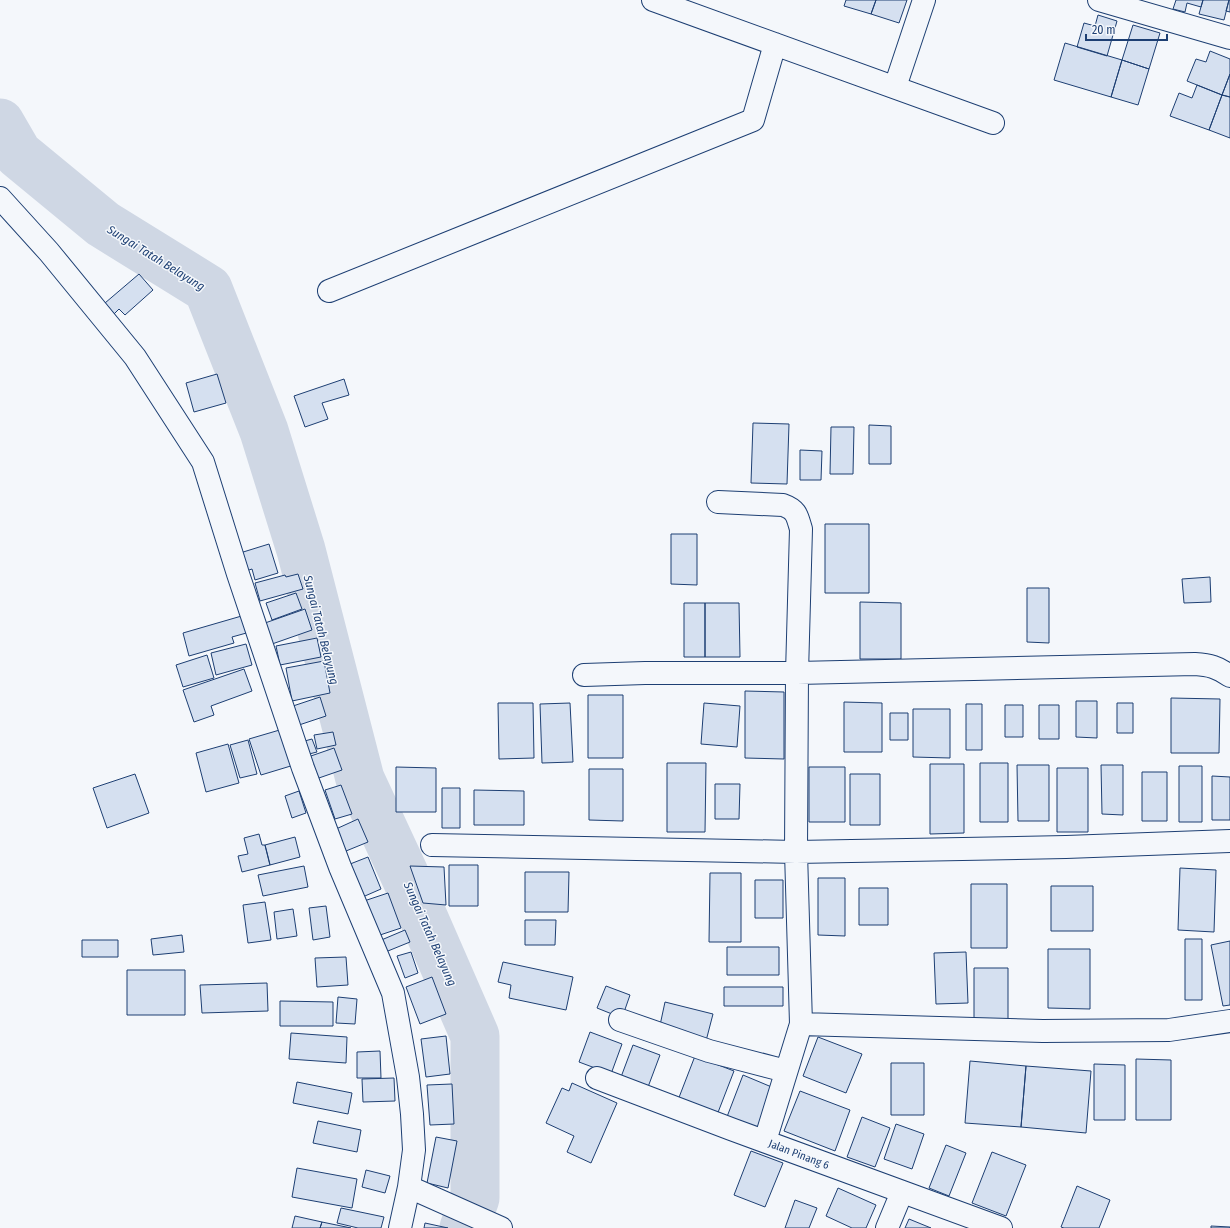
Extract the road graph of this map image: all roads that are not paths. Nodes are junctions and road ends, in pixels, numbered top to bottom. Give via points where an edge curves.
1 (653, 0) edge
2 (924, 0) edge
3 (1099, 0) edge
4 (1230, 38) edge
5 (775, 44) junction
6 (894, 87) junction
7 (994, 123) dead end
8 (0, 198) edge
9 (328, 291) dead end
10 (718, 502) dead end
11 (797, 673) junction
12 (584, 675) dead end
13 (1230, 676) edge
14 (1230, 841) edge
15 (432, 845) dead end
16 (796, 852) junction
17 (620, 1020) dead end
18 (1230, 1022) edge
19 (801, 1024) junction
20 (786, 1071) junction
21 (597, 1078) dead end
22 (765, 1141) junction
23 (409, 1188) junction
24 (902, 1192) junction
25 (400, 1228) edge
26 (501, 1228) edge
27 (887, 1228) edge
28 (1001, 1228) edge

1 - 5 street
2 - 6 street
3 - 4 street
5 - 6 street
5 - 9 street via 753,120
6 - 7 street
8 - 23 street via 49,252 135,357 203,462 303,768 340,867 393,993 412,1114 414,1150
10 - 11 street via 783,505 796,513 801,529
11 - 12 street
11 - 13 street via 1195,664 1210,665
11 - 16 street
14 - 16 street
15 - 16 street
16 - 19 street
17 - 20 street via 709,1051
18 - 19 street via 1169,1030 1043,1031
19 - 20 street
20 - 22 street
21 - 22 street, Jalan Pinang 6
22 - 24 street, Jalan Pinang 6
23 - 25 street
23 - 26 street
24 - 27 street
24 - 28 street, Jalan Pinang 6

